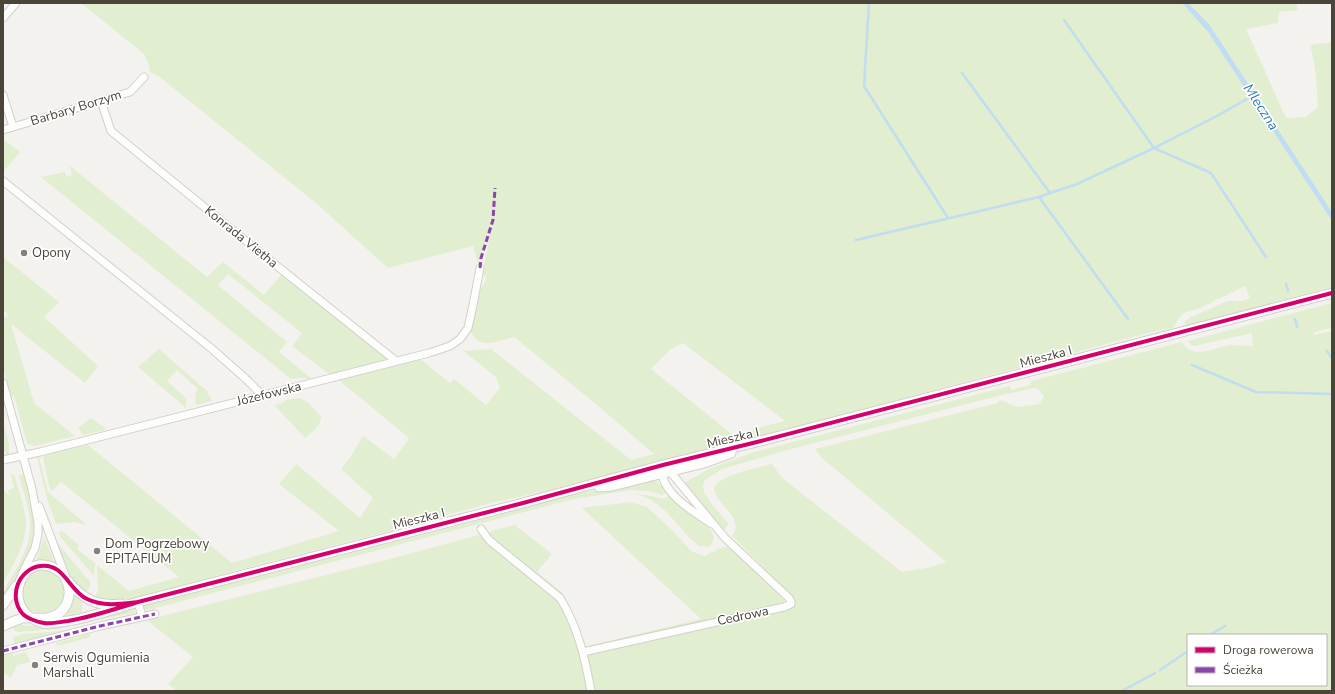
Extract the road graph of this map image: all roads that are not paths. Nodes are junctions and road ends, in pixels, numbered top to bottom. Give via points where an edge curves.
1 (16, 3) edge
2 (3, 18) edge
3 (144, 77) dead end
4 (3, 95) edge
5 (101, 101) junction
6 (13, 127) junction
7 (3, 130) edge
8 (3, 181) edge
9 (480, 268) dead end
10 (1332, 293) edge
11 (396, 361) junction
12 (3, 383) edge
13 (262, 396) junction
14 (761, 442) junction
15 (23, 455) junction
16 (3, 460) edge
17 (684, 467) junction
18 (665, 469) junction
19 (678, 480) junction
20 (32, 489) junction
21 (712, 524) junction
22 (481, 529) dead end
23 (65, 577) junction
24 (20, 578) junction
25 (138, 602) junction
26 (3, 605) edge
27 (155, 614) dead end
28 (142, 617) junction
29 (30, 618) junction
30 (3, 626) edge
31 (3, 651) edge
32 (583, 652) junction
33 (591, 691) edge

1 - 2 street
3 - 5 street, Barbary Borzym via 130,92
4 - 6 street
5 - 6 street, Barbary Borzym
5 - 11 street, Konrada Vietha via 111,131
6 - 7 street, Barbary Borzym
8 - 13 street via 212,348
9 - 11 street, Józefowska via 468,328 460,339 450,346
10 - 14 street, Mieszka I
11 - 13 street, Józefowska
12 - 15 street
13 - 15 street, Józefowska
14 - 17 street, Mieszka I via 704,463
14 - 18 street, Mieszka I
15 - 16 street, Józefowska
15 - 20 street
17 - 18 street, Mieszka I
17 - 19 street
18 - 19 street, Cedrowa
18 - 21 street, Cedrowa via 663,480 671,492
18 - 25 street, Mieszka I via 612,486 573,489
19 - 21 street, Cedrowa
20 - 23 street
20 - 24 street via 38,518 38,534 35,548
21 - 32 street, Cedrowa via 788,598 791,604
22 - 32 street via 489,540 560,598 573,622
23 - 24 street via 57,569 40,566 28,570
23 - 25 street via 73,588 88,600 112,604
23 - 29 street via 70,596 64,609 48,618
24 - 26 street
24 - 29 street via 16,588 18,604 21,612
25 - 28 street
25 - 29 street via 89,617 52,623 42,623
27 - 28 street
28 - 31 street
29 - 30 street
32 - 33 street

